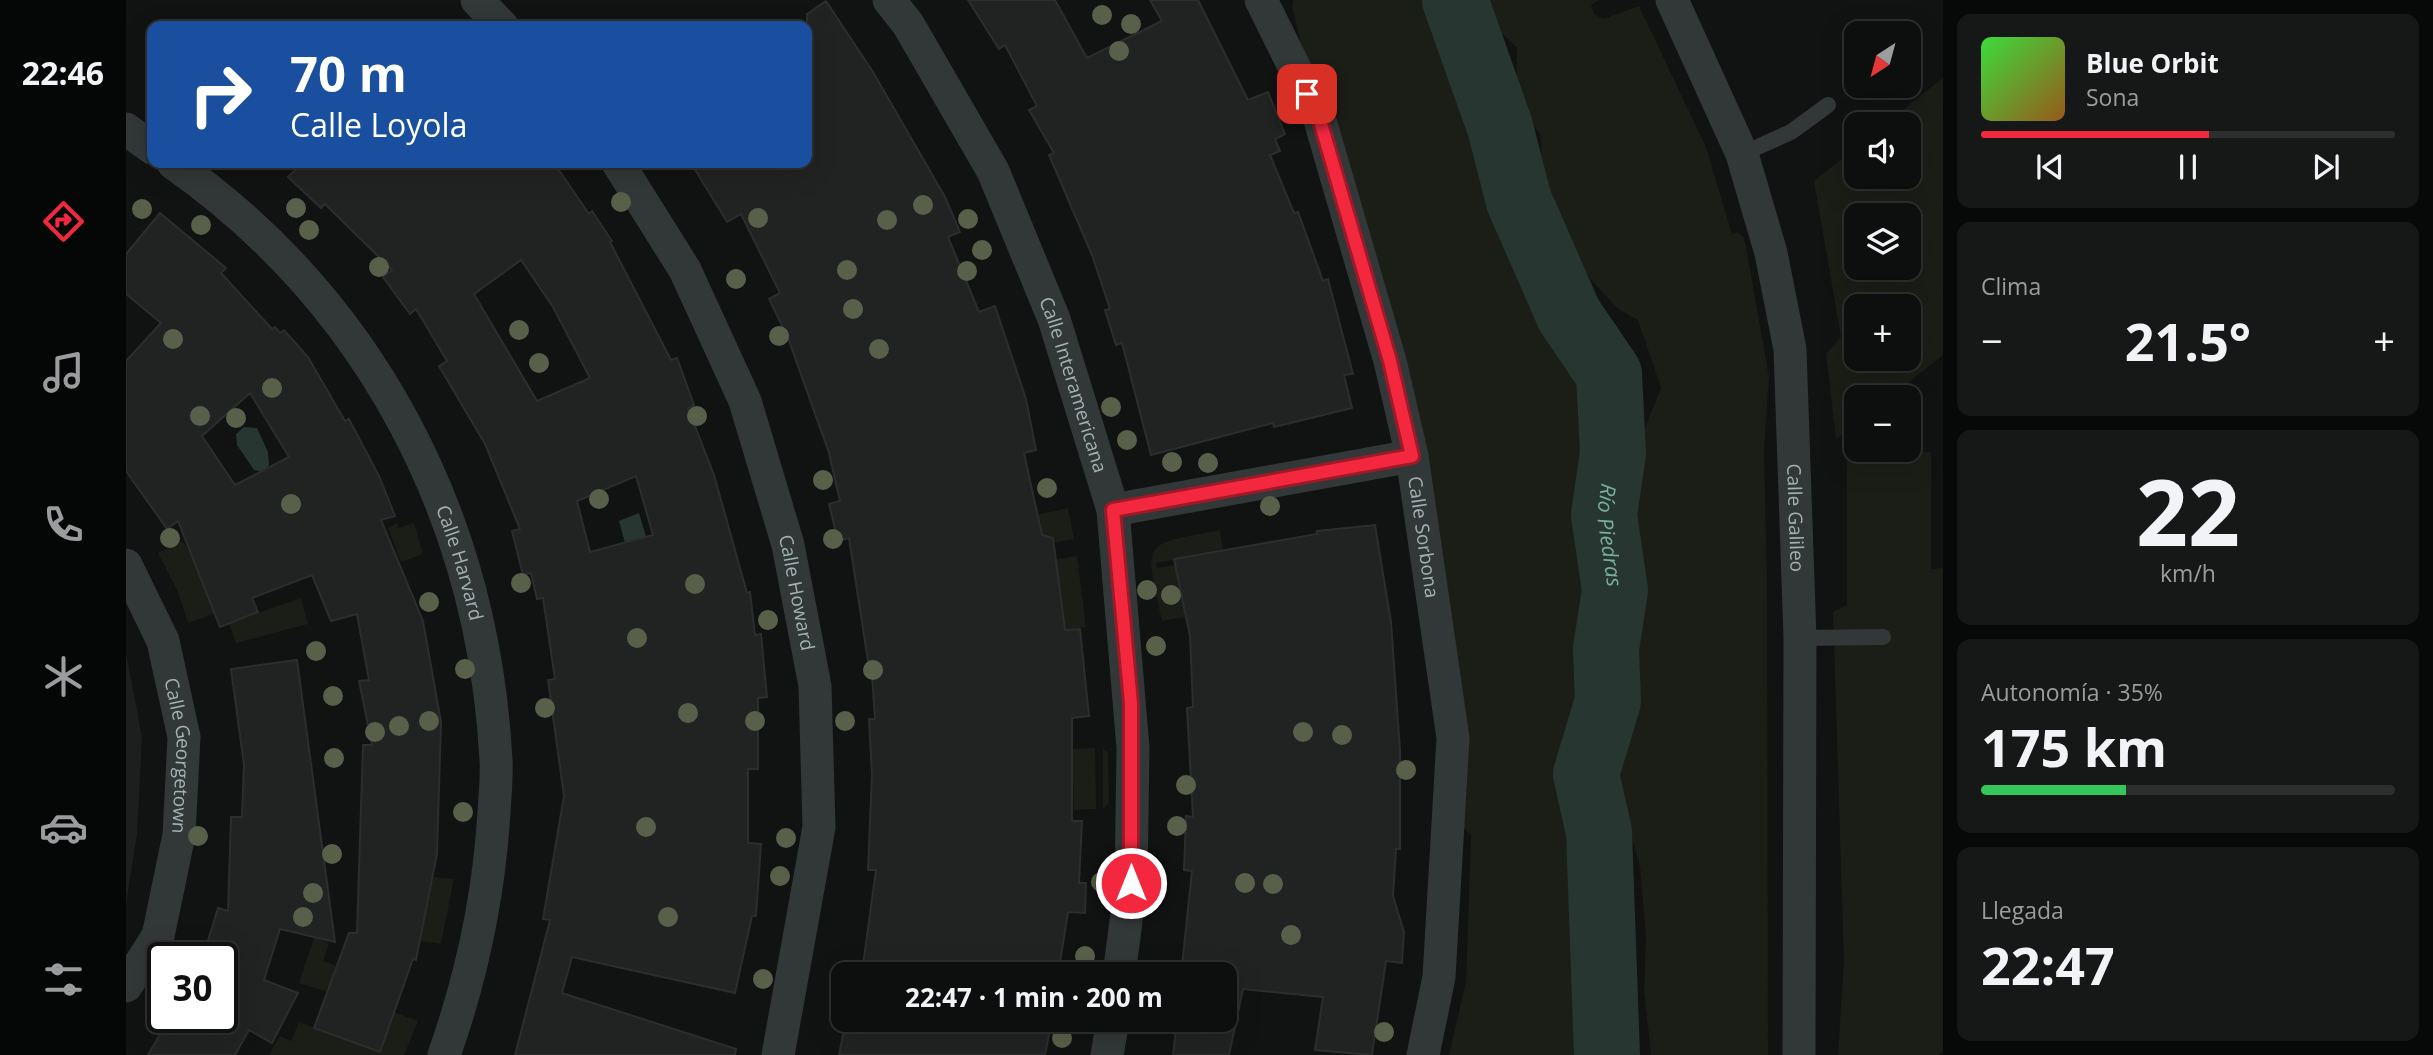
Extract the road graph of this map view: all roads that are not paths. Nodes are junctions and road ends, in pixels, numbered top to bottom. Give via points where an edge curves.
1 (477, 0) edge
2 (889, 0) edge
3 (1261, 0) edge
4 (1672, 0) edge
5 (497, 21) edge
6 (1828, 105) dead end
7 (126, 130) edge
8 (147, 145) edge
9 (1742, 154) junction
10 (180, 168) edge
11 (621, 168) edge
12 (1412, 456) junction
13 (1113, 510) junction
14 (126, 565) edge
15 (1883, 637) dead end
16 (1800, 638) junction
17 (1121, 962) edge
18 (126, 986) edge
19 (1111, 1032) edge
20 (444, 1055) edge
21 (778, 1055) edge
22 (1107, 1055) edge
23 (1423, 1055) edge
24 (1799, 1055) edge

1 - 5 street
2 - 13 street, Calle Interamericana via 908,24 993,170 1054,320
3 - 12 street, Calle Sorbona via 1319,117 1390,361
4 - 9 street, Calle Galileo
6 - 9 lane via 1791,132
7 - 8 street
9 - 16 street, Calle Galileo via 1771,253 1790,349
10 - 20 street, Calle Harvard via 238,213 297,269 347,332 395,400 457,541 475,604 496,762 480,934
11 - 21 street, Calle Howard via 685,270 745,401 788,545 815,686 819,827
12 - 13 street
12 - 23 street, Calle Sorbona via 1453,738 1439,977
13 - 17 street, Calle Interamericana via 1133,748 1131,883
14 - 18 street, Calle Georgetown via 163,641 184,737 178,835 158,936
15 - 16 lane
16 - 24 street, Calle Galileo
19 - 22 street

